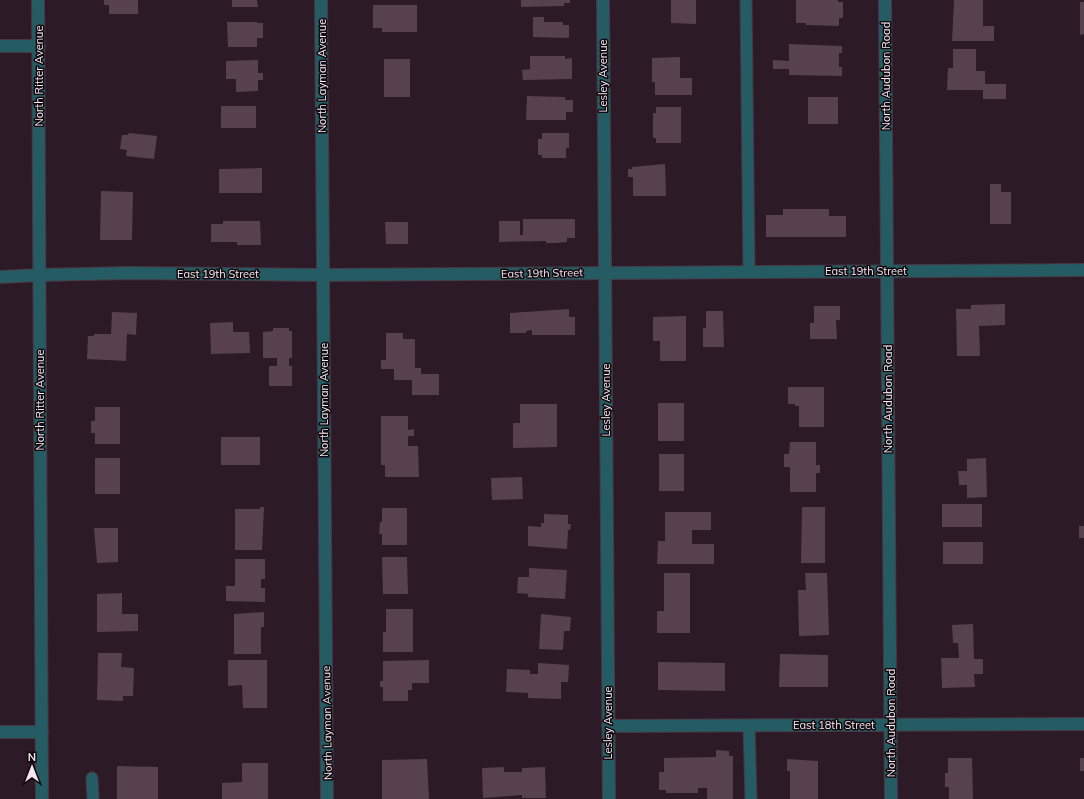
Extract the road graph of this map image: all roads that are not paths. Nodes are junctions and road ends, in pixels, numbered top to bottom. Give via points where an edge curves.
1 (38, 0) edge
2 (321, 0) edge
3 (603, 0) edge
4 (746, 0) edge
5 (885, 0) edge
6 (0, 46) edge
7 (39, 46) junction
8 (1084, 270) edge
9 (749, 271) junction
10 (887, 271) junction
11 (605, 272) junction
12 (323, 275) junction
13 (39, 276) junction
14 (0, 277) edge
15 (1084, 724) edge
16 (891, 725) junction
17 (608, 726) junction
18 (749, 726) junction
19 (0, 732) edge
20 (42, 732) junction
21 (92, 778) dead end
22 (42, 799) edge
23 (92, 799) edge
24 (328, 799) edge
25 (609, 799) edge
26 (752, 799) edge
27 (891, 799) edge

1 - 7 street, North Ritter Avenue
2 - 12 street, North Layman Avenue
3 - 11 street, Lesley Avenue
4 - 9 lane
5 - 10 street, North Audubon Road
6 - 7 street
7 - 13 street, North Ritter Avenue
8 - 10 street, East 19th Street
9 - 10 street, East 19th Street
9 - 11 street, East 19th Street
10 - 16 street, North Audubon Road
11 - 12 street, East 19th Street
11 - 17 street, Lesley Avenue
12 - 13 street, East 19th Street via 129,273
12 - 24 street, North Layman Avenue
13 - 14 street, East 19th Street
13 - 20 street, North Ritter Avenue
15 - 16 street, East 18th Street
16 - 18 street, East 18th Street
16 - 27 street, North Audubon Road
17 - 18 street, East 18th Street
17 - 25 street, Lesley Avenue
18 - 26 lane
19 - 20 street
20 - 22 street, North Ritter Avenue
21 - 23 lane

